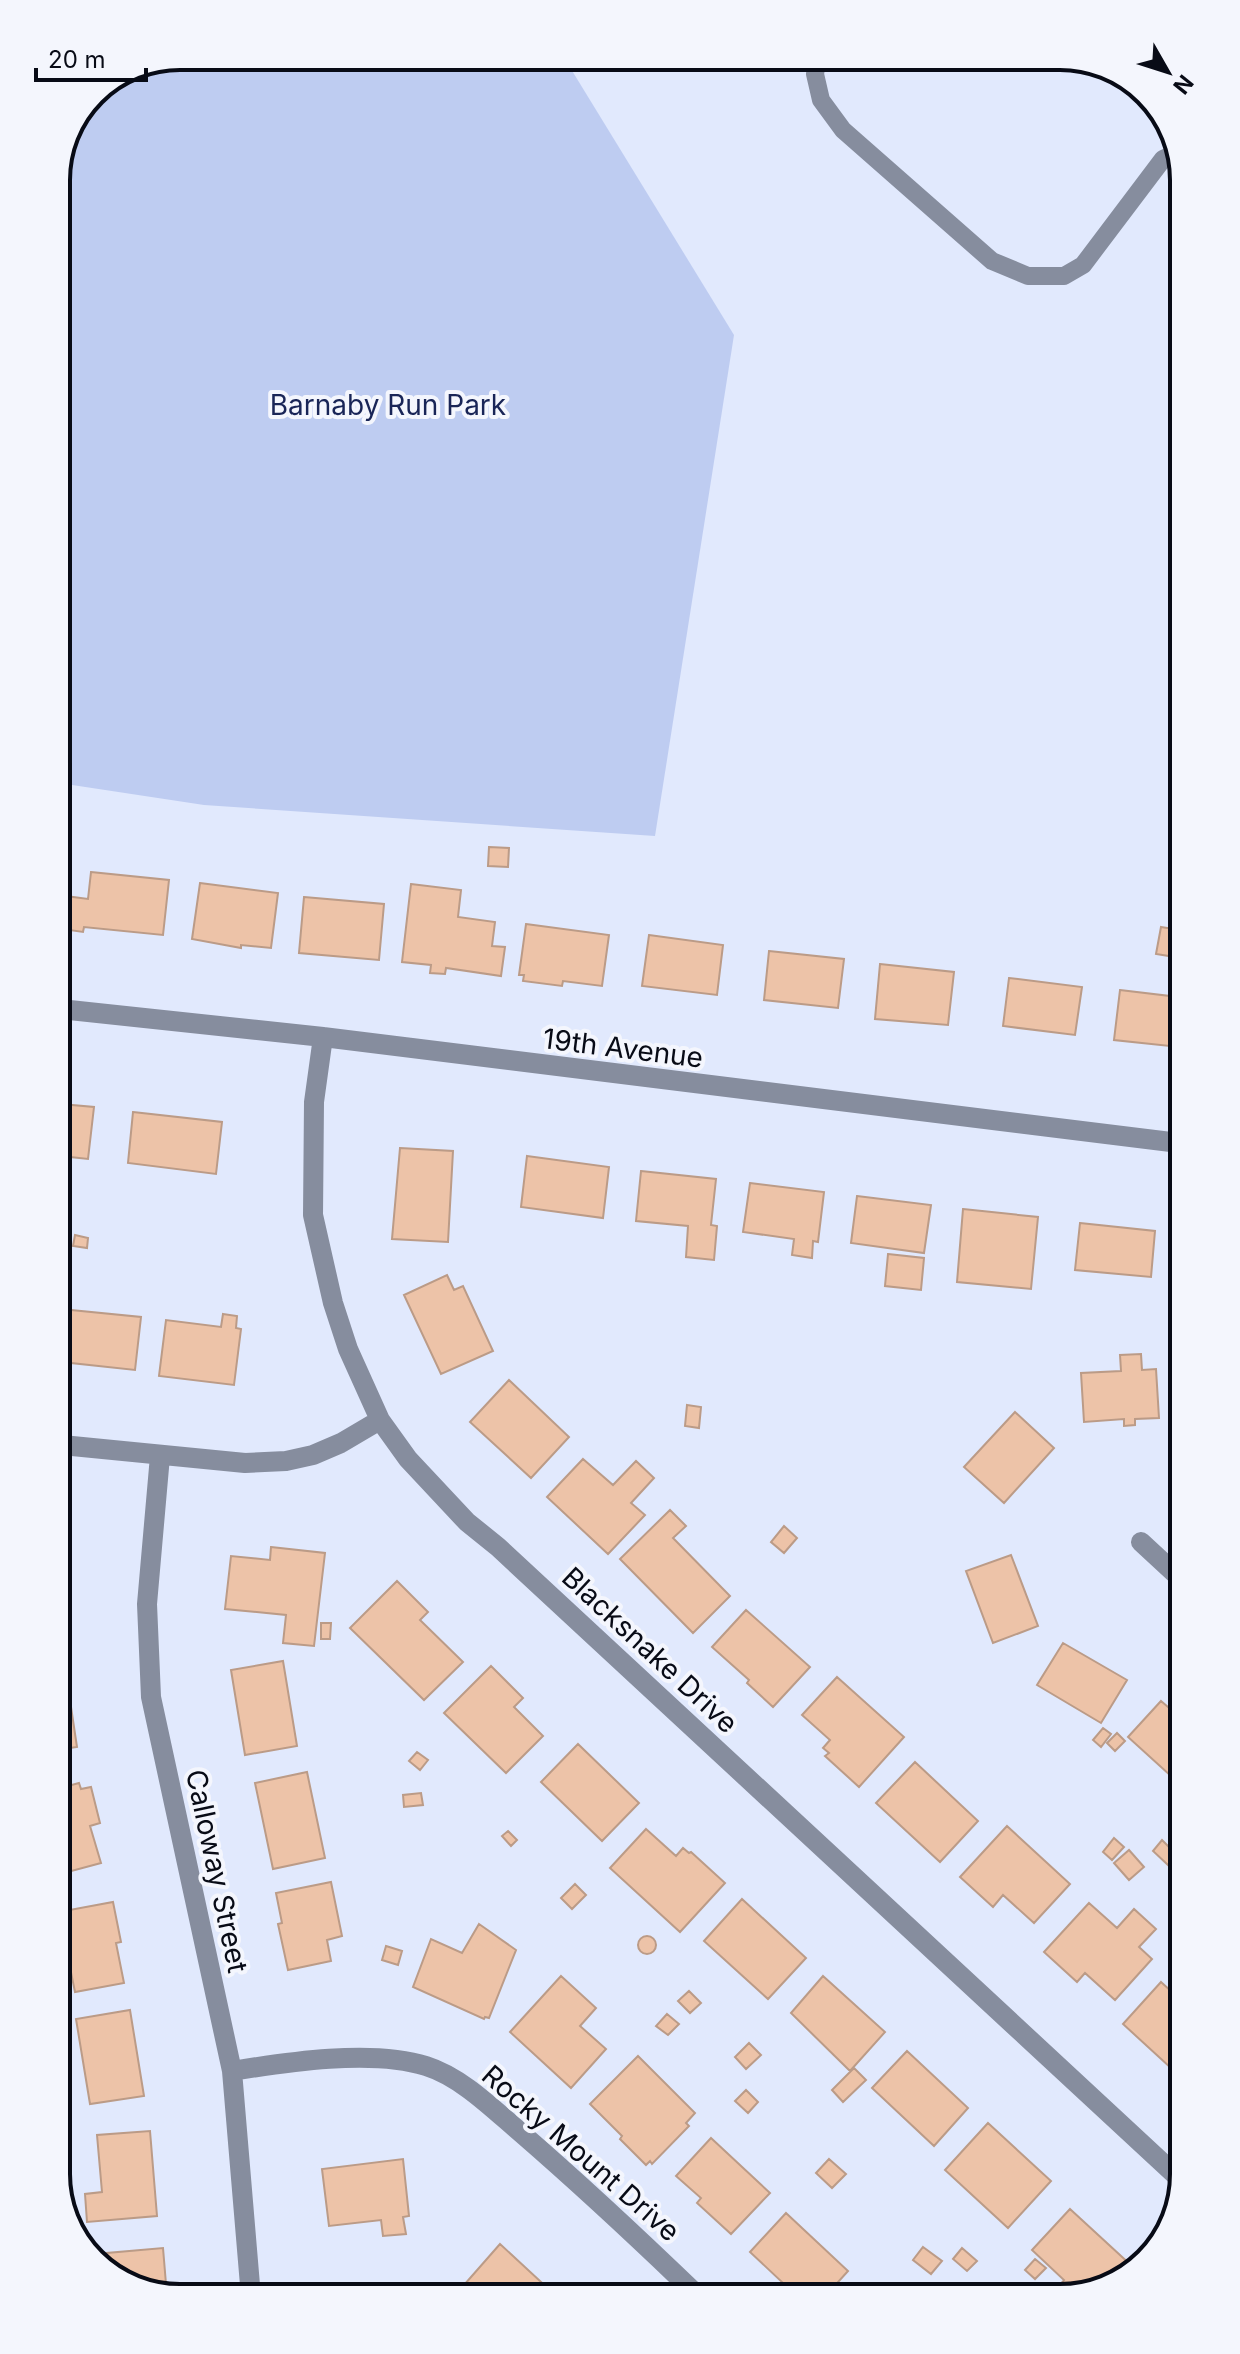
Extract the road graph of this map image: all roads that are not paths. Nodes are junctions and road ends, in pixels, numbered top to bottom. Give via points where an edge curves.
1 (816, 70) edge
2 (1167, 157) edge
3 (70, 1010) edge
4 (323, 1037) junction
5 (1170, 1142) edge
6 (380, 1420) junction
7 (70, 1446) edge
8 (160, 1456) junction
9 (1141, 1542) dead end
10 (1170, 1569) edge
11 (232, 2071) junction
12 (1170, 2170) edge
13 (250, 2284) edge
14 (686, 2284) edge

1 - 2 lane via 821,100 843,130 992,261 1028,276 1064,276 1083,265
3 - 4 street, 19th Avenue
4 - 5 street, 19th Avenue
4 - 6 street, Blacksnake Drive via 314,1102 313,1215 348,1349
6 - 8 street via 341,1443 286,1461
6 - 12 street, Blacksnake Drive via 408,1459 467,1522
7 - 8 street
8 - 11 street, Calloway Street via 147,1604 151,1697
9 - 10 street
11 - 13 street, Calloway Street
11 - 14 street, Rocky Mount Drive via 315,2060 427,2066 496,2111

